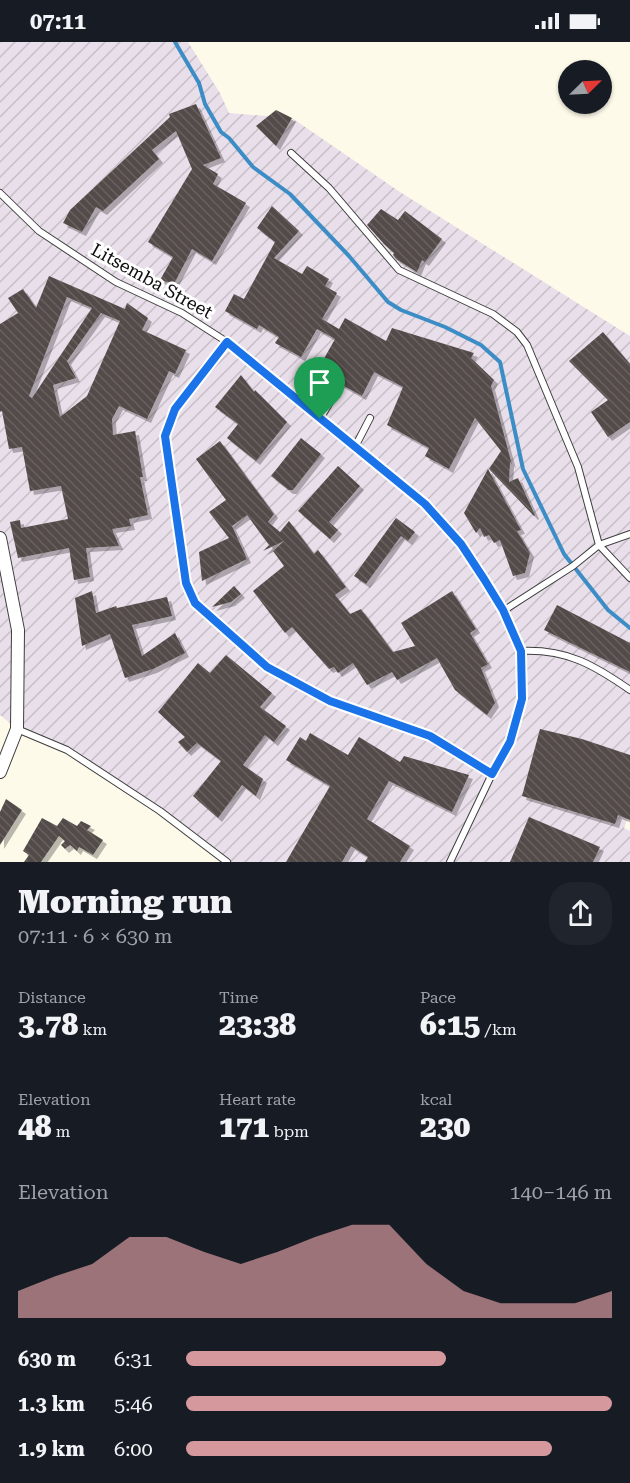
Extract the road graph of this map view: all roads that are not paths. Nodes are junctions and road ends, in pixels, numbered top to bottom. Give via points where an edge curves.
1 (291, 153) dead end
2 (0, 193) edge
3 (227, 342) junction
4 (332, 399) dead end
5 (370, 418) dead end
6 (320, 419) junction
7 (355, 447) junction
8 (630, 534) edge
9 (0, 538) edge
10 (599, 545) junction
11 (630, 578) edge
12 (503, 610) junction
13 (521, 651) junction
14 (630, 690) edge
15 (17, 729) junction
16 (0, 772) edge
17 (492, 774) junction
18 (227, 862) edge
19 (450, 862) edge

1 - 10 lane via 329,188 399,270 475,304 517,332 530,352 578,467
2 - 3 lane, Litsemba Street via 39,231 116,282 182,313
3 - 6 lane, Litsemba Street
3 - 17 lane via 175,409 165,436 186,583 195,603 267,667 330,701 430,736
4 - 6 lane
5 - 7 lane
6 - 7 lane, Litsemba Street
7 - 12 lane, Litsemba Street via 425,504 447,528
8 - 10 lane
9 - 15 street via 18,630
10 - 11 lane
10 - 12 lane
12 - 13 lane, Litsemba Street
13 - 14 lane via 565,654 588,663
13 - 17 lane, Litsemba Street via 522,699 510,742
15 - 16 street
15 - 18 lane via 67,750 160,811
17 - 19 lane, Litsemba Street

